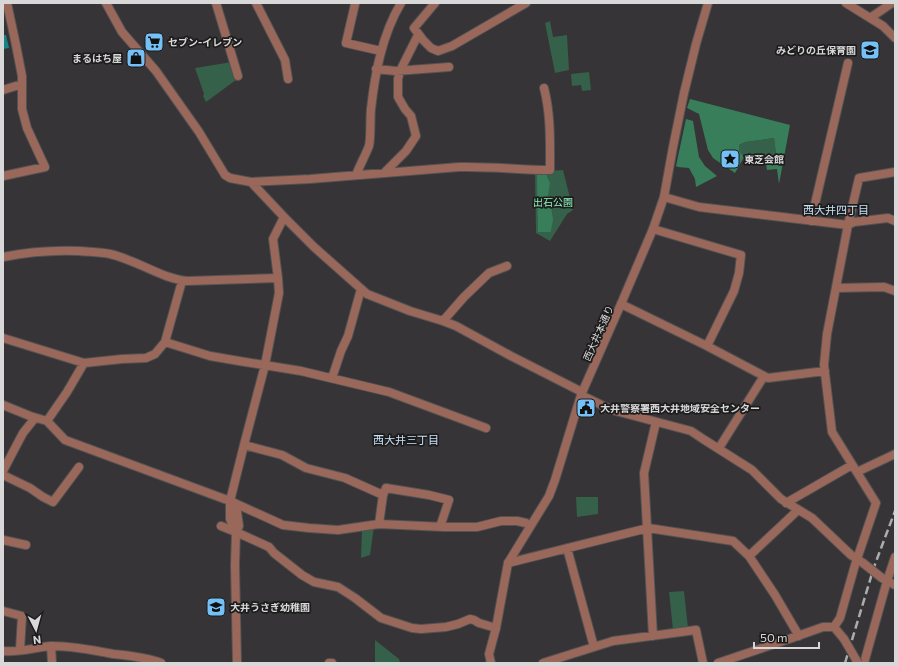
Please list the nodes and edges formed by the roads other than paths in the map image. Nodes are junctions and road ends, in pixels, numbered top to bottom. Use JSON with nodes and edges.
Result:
{"nodes":[{"id":1,"x":7,"y":3,"type":"edge"},
{"id":2,"x":106,"y":3,"type":"edge"},
{"id":3,"x":216,"y":3,"type":"edge"},
{"id":4,"x":250,"y":3,"type":"edge"},
{"id":5,"x":255,"y":3,"type":"edge"},
{"id":6,"x":401,"y":3,"type":"edge"},
{"id":7,"x":435,"y":3,"type":"edge"},
{"id":8,"x":526,"y":3,"type":"edge"},
{"id":9,"x":708,"y":3,"type":"edge"},
{"id":10,"x":846,"y":3,"type":"edge"},
{"id":11,"x":892,"y":3,"type":"edge"},
{"id":12,"x":355,"y":4,"type":"edge"},
{"id":13,"x":870,"y":18,"type":"junction"},
{"id":14,"x":418,"y":35,"type":"junction"},
{"id":15,"x":895,"y":38,"type":"edge"},
{"id":16,"x":381,"y":51,"type":"junction"},
{"id":17,"x":848,"y":62,"type":"dead end"},
{"id":18,"x":449,"y":67,"type":"dead end"},
{"id":19,"x":376,"y":69,"type":"junction"},
{"id":20,"x":400,"y":71,"type":"junction"},
{"id":21,"x":238,"y":76,"type":"dead end"},
{"id":22,"x":288,"y":79,"type":"dead end"},
{"id":23,"x":22,"y":84,"type":"junction"},
{"id":24,"x":544,"y":88,"type":"dead end"},
{"id":25,"x":3,"y":90,"type":"edge"},
{"id":26,"x":895,"y":172,"type":"edge"},
{"id":27,"x":384,"y":173,"type":"junction"},
{"id":28,"x":356,"y":175,"type":"junction"},
{"id":29,"x":3,"y":176,"type":"edge"},
{"id":30,"x":251,"y":182,"type":"junction"},
{"id":31,"x":664,"y":197,"type":"junction"},
{"id":32,"x":284,"y":217,"type":"junction"},
{"id":33,"x":812,"y":221,"type":"junction"},
{"id":34,"x":895,"y":221,"type":"edge"},
{"id":35,"x":848,"y":225,"type":"junction"},
{"id":36,"x":653,"y":229,"type":"junction"},
{"id":37,"x":3,"y":256,"type":"edge"},
{"id":38,"x":507,"y":266,"type":"dead end"},
{"id":39,"x":278,"y":278,"type":"junction"},
{"id":40,"x":182,"y":281,"type":"junction"},
{"id":41,"x":836,"y":288,"type":"junction"},
{"id":42,"x":361,"y":289,"type":"junction"},
{"id":43,"x":895,"y":291,"type":"edge"},
{"id":44,"x":621,"y":304,"type":"junction"},
{"id":45,"x":443,"y":321,"type":"junction"},
{"id":46,"x":3,"y":338,"type":"edge"},
{"id":47,"x":165,"y":342,"type":"junction"},
{"id":48,"x":707,"y":346,"type":"junction"},
{"id":49,"x":84,"y":362,"type":"junction"},
{"id":50,"x":265,"y":365,"type":"junction"},
{"id":51,"x":825,"y":371,"type":"junction"},
{"id":52,"x":764,"y":376,"type":"junction"},
{"id":53,"x":332,"y":378,"type":"junction"},
{"id":54,"x":581,"y":394,"type":"junction"},
{"id":55,"x":3,"y":404,"type":"edge"},
{"id":56,"x":36,"y":418,"type":"junction"},
{"id":57,"x":47,"y":421,"type":"junction"},
{"id":58,"x":656,"y":422,"type":"junction"},
{"id":59,"x":486,"y":428,"type":"dead end"},
{"id":60,"x":244,"y":445,"type":"junction"},
{"id":61,"x":719,"y":448,"type":"junction"},
{"id":62,"x":895,"y":454,"type":"edge"},
{"id":63,"x":852,"y":465,"type":"junction"},
{"id":64,"x":79,"y":467,"type":"dead end"},
{"id":65,"x":3,"y":471,"type":"edge"},
{"id":66,"x":857,"y":472,"type":"junction"},
{"id":67,"x":3,"y":475,"type":"edge"},
{"id":68,"x":383,"y":495,"type":"junction"},
{"id":69,"x":230,"y":501,"type":"junction"},
{"id":70,"x":786,"y":503,"type":"junction"},
{"id":71,"x":798,"y":510,"type":"junction"},
{"id":72,"x":379,"y":524,"type":"junction"},
{"id":73,"x":221,"y":526,"type":"dead end"},
{"id":74,"x":530,"y":526,"type":"junction"},
{"id":75,"x":440,"y":527,"type":"junction"},
{"id":76,"x":648,"y":528,"type":"junction"},
{"id":77,"x":236,"y":532,"type":"junction"},
{"id":78,"x":3,"y":540,"type":"edge"},
{"id":79,"x":26,"y":545,"type":"dead end"},
{"id":80,"x":567,"y":548,"type":"junction"},
{"id":81,"x":749,"y":556,"type":"junction"},
{"id":82,"x":895,"y":557,"type":"edge"},
{"id":83,"x":860,"y":561,"type":"junction"},
{"id":84,"x":508,"y":563,"type":"junction"},
{"id":85,"x":885,"y":579,"type":"junction"},
{"id":86,"x":895,"y":585,"type":"edge"},
{"id":87,"x":3,"y":611,"type":"edge"},
{"id":88,"x":834,"y":626,"type":"junction"},
{"id":89,"x":496,"y":628,"type":"junction"},
{"id":90,"x":653,"y":636,"type":"junction"},
{"id":91,"x":799,"y":636,"type":"junction"},
{"id":92,"x":51,"y":646,"type":"junction"},
{"id":93,"x":594,"y":647,"type":"junction"},
{"id":94,"x":20,"y":650,"type":"junction"},
{"id":95,"x":3,"y":651,"type":"edge"},
{"id":96,"x":547,"y":662,"type":"edge"},
{"id":97,"x":722,"y":662,"type":"edge"},
{"id":98,"x":52,"y":663,"type":"edge"},
{"id":99,"x":161,"y":663,"type":"edge"},
{"id":100,"x":237,"y":663,"type":"edge"},
{"id":101,"x":491,"y":663,"type":"edge"},
{"id":102,"x":703,"y":663,"type":"edge"},
{"id":103,"x":858,"y":663,"type":"edge"},
{"id":104,"x":864,"y":663,"type":"edge"}],
"edges":[{"from":1,"to":23,"type":"street"},
{"from":2,"to":30,"type":"street"},
{"from":3,"to":21,"type":"street"},
{"from":4,"to":5,"type":"street"},
{"from":5,"to":22,"type":"street"},
{"from":6,"to":16,"type":"street"},
{"from":7,"to":14,"type":"street"},
{"from":8,"to":14,"type":"street"},
{"from":9,"to":31,"type":"street","name":"西大井本通り"},
{"from":10,"to":13,"type":"street"},
{"from":11,"to":13,"type":"street"},
{"from":12,"to":16,"type":"street"},
{"from":13,"to":15,"type":"street"},
{"from":14,"to":20,"type":"street"},
{"from":16,"to":19,"type":"street"},
{"from":17,"to":33,"type":"street"},
{"from":18,"to":20,"type":"street"},
{"from":19,"to":20,"type":"street"},
{"from":19,"to":28,"type":"street"},
{"from":20,"to":27,"type":"street"},
{"from":23,"to":25,"type":"street"},
{"from":23,"to":29,"type":"street"},
{"from":24,"to":27,"type":"street"},
{"from":26,"to":35,"type":"street"},
{"from":27,"to":28,"type":"street"},
{"from":28,"to":30,"type":"street"},
{"from":30,"to":32,"type":"street"},
{"from":31,"to":33,"type":"street"},
{"from":31,"to":36,"type":"street","name":"西大井本通り"},
{"from":32,"to":39,"type":"street"},
{"from":32,"to":42,"type":"street"},
{"from":33,"to":35,"type":"street"},
{"from":34,"to":35,"type":"street"},
{"from":35,"to":41,"type":"street"},
{"from":36,"to":44,"type":"street","name":"西大井本通り"},
{"from":36,"to":48,"type":"street"},
{"from":37,"to":40,"type":"street"},
{"from":38,"to":45,"type":"street"},
{"from":39,"to":40,"type":"street"},
{"from":39,"to":50,"type":"street"},
{"from":40,"to":47,"type":"street"},
{"from":41,"to":43,"type":"street"},
{"from":41,"to":51,"type":"street"},
{"from":42,"to":45,"type":"street"},
{"from":42,"to":53,"type":"street"},
{"from":44,"to":48,"type":"street"},
{"from":44,"to":54,"type":"street","name":"西大井本通り"},
{"from":45,"to":54,"type":"street"},
{"from":46,"to":49,"type":"street"},
{"from":47,"to":49,"type":"street"},
{"from":47,"to":50,"type":"street"},
{"from":48,"to":52,"type":"street"},
{"from":49,"to":57,"type":"street"},
{"from":50,"to":53,"type":"street"},
{"from":50,"to":60,"type":"street"},
{"from":51,"to":52,"type":"street"},
{"from":51,"to":63,"type":"street"},
{"from":52,"to":61,"type":"street"},
{"from":53,"to":59,"type":"street"},
{"from":54,"to":58,"type":"street"},
{"from":54,"to":74,"type":"street","name":"西大井本通り"},
{"from":55,"to":56,"type":"street"},
{"from":56,"to":57,"type":"street"},
{"from":56,"to":65,"type":"street"},
{"from":57,"to":69,"type":"street"},
{"from":58,"to":61,"type":"street"},
{"from":58,"to":76,"type":"street"},
{"from":60,"to":68,"type":"street"},
{"from":60,"to":69,"type":"street"},
{"from":61,"to":70,"type":"street"},
{"from":62,"to":66,"type":"street"},
{"from":63,"to":66,"type":"street"},
{"from":63,"to":70,"type":"street"},
{"from":64,"to":67,"type":"street"},
{"from":66,"to":83,"type":"street"},
{"from":68,"to":72,"type":"street"},
{"from":68,"to":75,"type":"street"},
{"from":69,"to":72,"type":"street"},
{"from":69,"to":77,"type":"street"},
{"from":70,"to":71,"type":"street"},
{"from":71,"to":81,"type":"street"},
{"from":71,"to":83,"type":"street"},
{"from":72,"to":75,"type":"street"},
{"from":73,"to":77,"type":"street"},
{"from":74,"to":75,"type":"street"},
{"from":74,"to":84,"type":"street","name":"西大井本通り"},
{"from":76,"to":80,"type":"street"},
{"from":76,"to":81,"type":"street"},
{"from":76,"to":90,"type":"street"},
{"from":77,"to":89,"type":"street"},
{"from":77,"to":100,"type":"street"},
{"from":78,"to":79,"type":"street"},
{"from":80,"to":84,"type":"street"},
{"from":80,"to":93,"type":"street"},
{"from":81,"to":91,"type":"street"},
{"from":82,"to":85,"type":"street"},
{"from":83,"to":85,"type":"street","bridge":true},
{"from":83,"to":88,"type":"street"},
{"from":84,"to":89,"type":"street","name":"西大井本通り"},
{"from":85,"to":86,"type":"street"},
{"from":85,"to":104,"type":"street"},
{"from":87,"to":94,"type":"street"},
{"from":88,"to":91,"type":"street"},
{"from":88,"to":103,"type":"street","bridge":true},
{"from":89,"to":101,"type":"street","name":"西大井本通り"},
{"from":90,"to":93,"type":"street"},
{"from":90,"to":102,"type":"street"},
{"from":91,"to":97,"type":"street"},
{"from":92,"to":94,"type":"street"},
{"from":92,"to":98,"type":"street"},
{"from":92,"to":99,"type":"street"},
{"from":93,"to":96,"type":"street"},
{"from":94,"to":95,"type":"street"}]}
